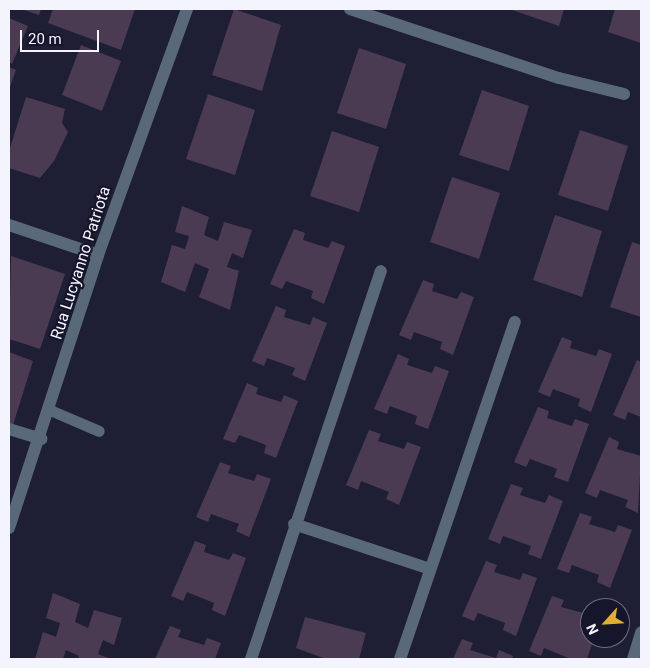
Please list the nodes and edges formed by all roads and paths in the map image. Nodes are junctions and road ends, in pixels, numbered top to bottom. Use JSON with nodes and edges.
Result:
{"nodes":[{"id":1,"x":187,"y":9,"type":"edge"},
{"id":2,"x":350,"y":9,"type":"edge"},
{"id":3,"x":624,"y":94,"type":"dead end"},
{"id":4,"x":9,"y":226,"type":"edge"},
{"id":5,"x":98,"y":255,"type":"junction"},
{"id":6,"x":380,"y":271,"type":"dead end"},
{"id":7,"x":515,"y":322,"type":"dead end"},
{"id":8,"x":50,"y":410,"type":"junction"},
{"id":9,"x":9,"y":429,"type":"edge"},
{"id":10,"x":99,"y":431,"type":"dead end"},
{"id":11,"x":41,"y":439,"type":"junction"},
{"id":12,"x":294,"y":524,"type":"junction"},
{"id":13,"x":9,"y":528,"type":"edge"},
{"id":14,"x":430,"y":569,"type":"junction"},
{"id":15,"x":641,"y":632,"type":"edge"},
{"id":16,"x":251,"y":659,"type":"edge"},
{"id":17,"x":400,"y":659,"type":"edge"},
{"id":18,"x":633,"y":659,"type":"edge"}],
"edges":[{"from":1,"to":5,"type":"street","name":"Rua Lucyanno Patriota"},
{"from":2,"to":3,"type":"street"},
{"from":4,"to":5,"type":"street"},
{"from":5,"to":8,"type":"street","name":"Rua Lucyanno Patriota"},
{"from":6,"to":12,"type":"street"},
{"from":7,"to":14,"type":"street"},
{"from":8,"to":10,"type":"lane"},
{"from":8,"to":11,"type":"street","name":"Rua Lucyanno Patriota"},
{"from":9,"to":11,"type":"street"},
{"from":11,"to":13,"type":"street","name":"Rua Lucyanno Patriota"},
{"from":12,"to":14,"type":"street"},
{"from":12,"to":16,"type":"street"},
{"from":14,"to":17,"type":"street"},
{"from":15,"to":18,"type":"street"}]}
